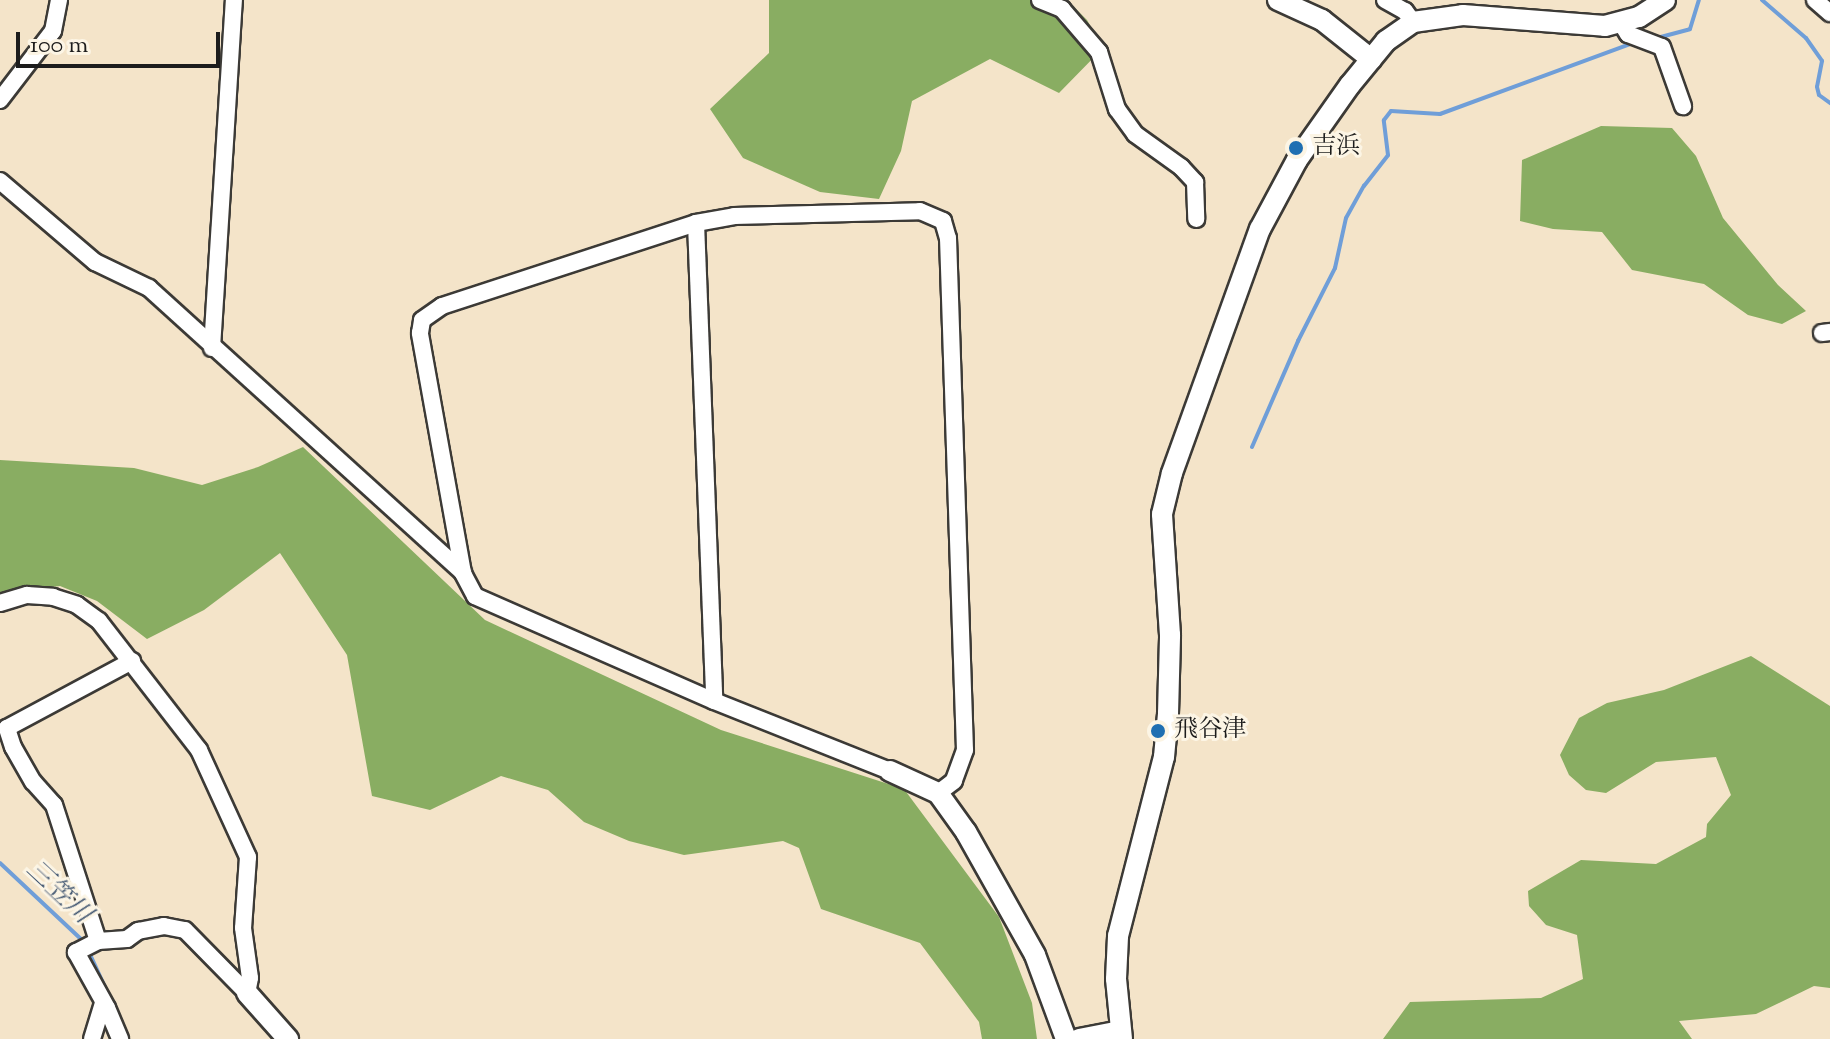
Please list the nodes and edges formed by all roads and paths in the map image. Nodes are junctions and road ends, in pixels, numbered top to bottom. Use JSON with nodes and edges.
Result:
{"nodes":[{"id":1,"x":59,"y":0,"type":"edge"},
{"id":2,"x":234,"y":0,"type":"edge"},
{"id":3,"x":1040,"y":0,"type":"edge"},
{"id":4,"x":1278,"y":0,"type":"edge"},
{"id":5,"x":1385,"y":0,"type":"edge"},
{"id":6,"x":1665,"y":0,"type":"edge"},
{"id":7,"x":1815,"y":0,"type":"edge"},
{"id":8,"x":1830,"y":13,"type":"edge"},
{"id":9,"x":1413,"y":22,"type":"junction"},
{"id":10,"x":1621,"y":23,"type":"junction"},
{"id":11,"x":1371,"y":59,"type":"junction"},
{"id":12,"x":0,"y":100,"type":"edge"},
{"id":13,"x":1683,"y":106,"type":"dead end"},
{"id":14,"x":0,"y":181,"type":"edge"},
{"id":15,"x":1196,"y":219,"type":"dead end"},
{"id":16,"x":696,"y":223,"type":"junction"},
{"id":17,"x":212,"y":348,"type":"junction"},
{"id":18,"x":463,"y":573,"type":"junction"},
{"id":19,"x":0,"y":603,"type":"edge"},
{"id":20,"x":132,"y":661,"type":"junction"},
{"id":21,"x":714,"y":701,"type":"junction"},
{"id":22,"x":890,"y":771,"type":"joint"},
{"id":23,"x":938,"y":793,"type":"junction"},
{"id":24,"x":98,"y":941,"type":"junction"},
{"id":25,"x":247,"y":993,"type":"junction"},
{"id":26,"x":103,"y":1004,"type":"junction"},
{"id":27,"x":1121,"y":1035,"type":"edge"},
{"id":28,"x":92,"y":1039,"type":"edge"},
{"id":29,"x":120,"y":1039,"type":"edge"},
{"id":30,"x":288,"y":1039,"type":"edge"},
{"id":31,"x":1066,"y":1039,"type":"edge"},
{"id":32,"x":1079,"y":1039,"type":"edge"}],
"edges":[{"from":1,"to":12,"type":"street"},
{"from":2,"to":17,"type":"street"},
{"from":3,"to":15,"type":"street"},
{"from":4,"to":11,"type":"street"},
{"from":5,"to":9,"type":"street"},
{"from":6,"to":10,"type":"street"},
{"from":7,"to":8,"type":"street"},
{"from":9,"to":10,"type":"street"},
{"from":9,"to":11,"type":"street"},
{"from":10,"to":13,"type":"street"},
{"from":11,"to":27,"type":"street"},
{"from":14,"to":17,"type":"street"},
{"from":16,"to":18,"type":"street"},
{"from":16,"to":21,"type":"street"},
{"from":16,"to":23,"type":"street"},
{"from":17,"to":18,"type":"street"},
{"from":18,"to":21,"type":"street"},
{"from":19,"to":20,"type":"street"},
{"from":20,"to":24,"type":"street"},
{"from":20,"to":25,"type":"street"},
{"from":21,"to":22,"type":"street"},
{"from":22,"to":23,"type":"street"},
{"from":23,"to":31,"type":"street"},
{"from":24,"to":25,"type":"street"},
{"from":24,"to":26,"type":"street"},
{"from":25,"to":30,"type":"street"},
{"from":26,"to":28,"type":"street"},
{"from":26,"to":29,"type":"street"},
{"from":27,"to":32,"type":"street"}]}
